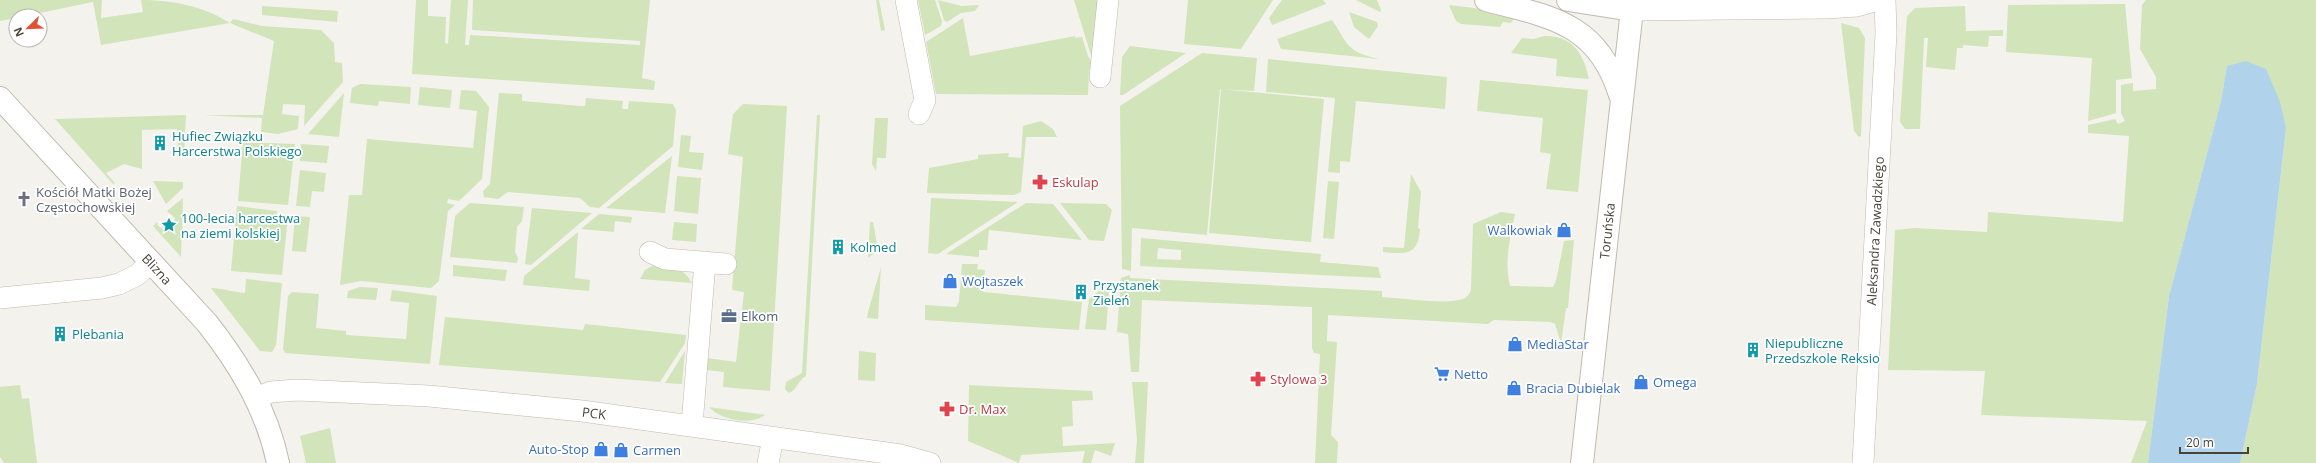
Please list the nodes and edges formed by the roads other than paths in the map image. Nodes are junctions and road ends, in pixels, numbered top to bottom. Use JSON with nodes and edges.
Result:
{"nodes":[{"id":1,"x":906,"y":0,"type":"edge"},
{"id":2,"x":1108,"y":0,"type":"edge"},
{"id":3,"x":1486,"y":0,"type":"edge"},
{"id":4,"x":1568,"y":0,"type":"edge"},
{"id":5,"x":1878,"y":0,"type":"edge"},
{"id":6,"x":1885,"y":0,"type":"edge"},
{"id":7,"x":1633,"y":5,"type":"edge"},
{"id":8,"x":1100,"y":77,"type":"dead end"},
{"id":9,"x":0,"y":98,"type":"edge"},
{"id":10,"x":1621,"y":100,"type":"junction"},
{"id":11,"x":919,"y":114,"type":"dead end"},
{"id":12,"x":650,"y":252,"type":"dead end"},
{"id":13,"x":705,"y":262,"type":"junction"},
{"id":14,"x":151,"y":263,"type":"junction"},
{"id":15,"x":726,"y":264,"type":"dead end"},
{"id":16,"x":0,"y":298,"type":"edge"},
{"id":17,"x":256,"y":398,"type":"junction"},
{"id":18,"x":692,"y":425,"type":"junction"},
{"id":19,"x":773,"y":438,"type":"junction"},
{"id":20,"x":278,"y":463,"type":"edge"},
{"id":21,"x":768,"y":463,"type":"edge"},
{"id":22,"x":930,"y":463,"type":"edge"},
{"id":23,"x":1582,"y":463,"type":"edge"},
{"id":24,"x":1862,"y":463,"type":"edge"}],
"edges":[{"from":1,"to":11,"type":"street"},
{"from":2,"to":8,"type":"street"},
{"from":3,"to":10,"type":"street"},
{"from":4,"to":7,"type":"street"},
{"from":5,"to":7,"type":"street"},
{"from":6,"to":24,"type":"street","name":"Aleksandra Zawadzkiego"},
{"from":7,"to":10,"type":"street","name":"Toruńska"},
{"from":9,"to":14,"type":"street","name":"Blizna"},
{"from":10,"to":23,"type":"street","name":"Toruńska"},
{"from":12,"to":13,"type":"street"},
{"from":13,"to":15,"type":"street"},
{"from":13,"to":18,"type":"street"},
{"from":14,"to":16,"type":"street"},
{"from":14,"to":17,"type":"street","name":"Blizna"},
{"from":17,"to":18,"type":"street","name":"PCK"},
{"from":17,"to":20,"type":"street","name":"Blizna"},
{"from":18,"to":19,"type":"street","name":"PCK"},
{"from":19,"to":21,"type":"street"},
{"from":19,"to":22,"type":"street","name":"PCK"}]}
